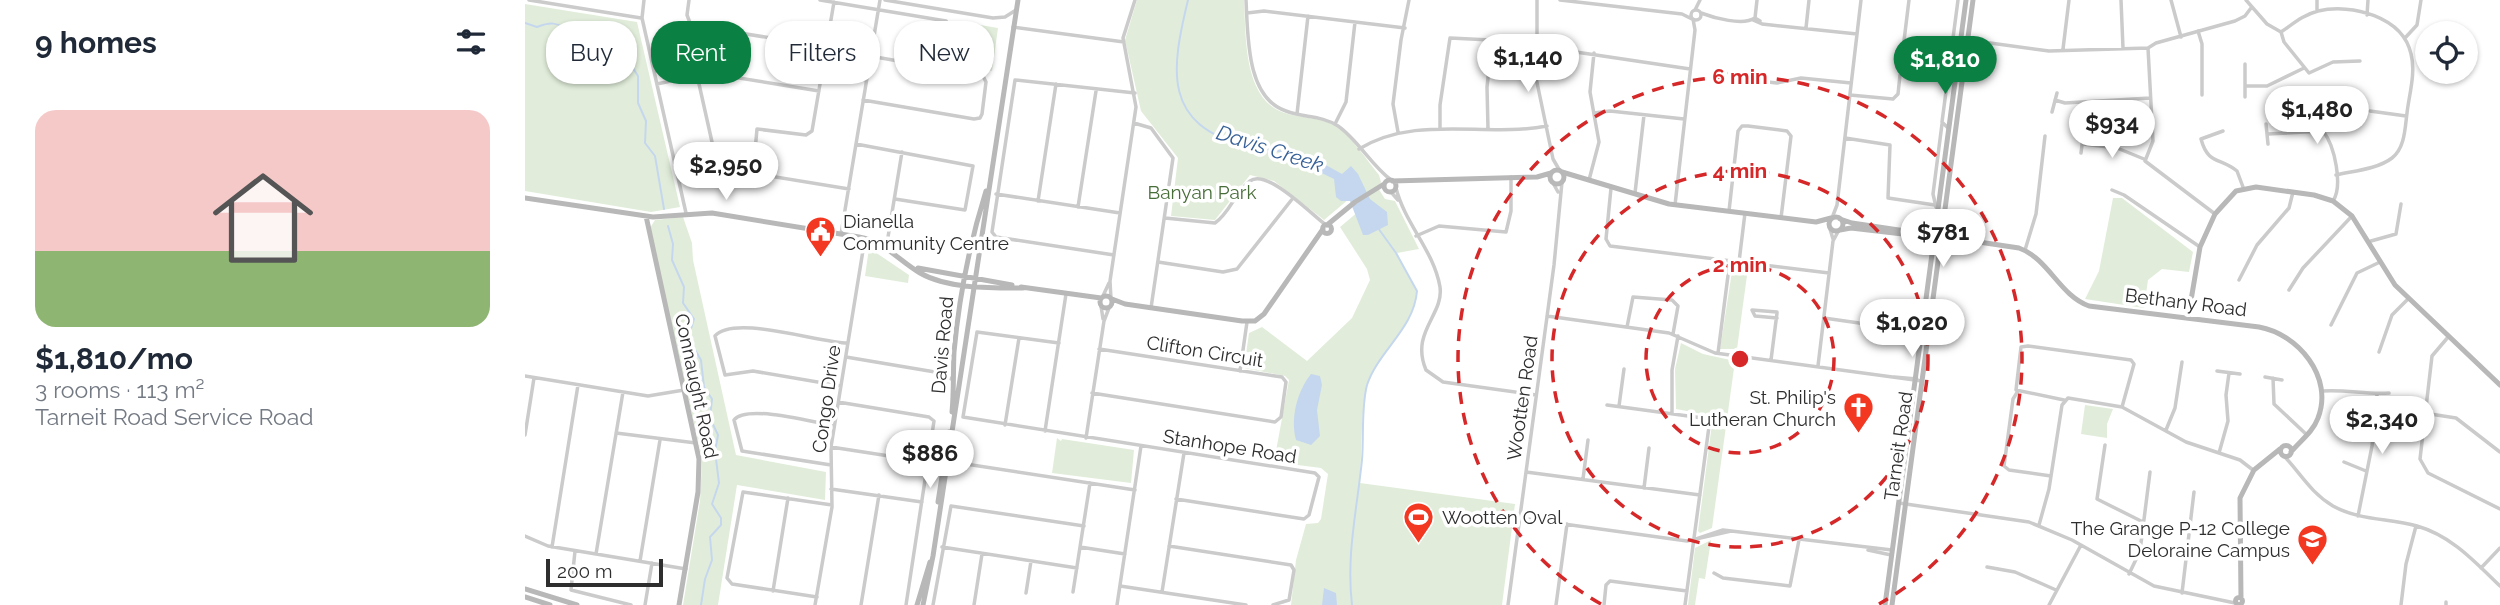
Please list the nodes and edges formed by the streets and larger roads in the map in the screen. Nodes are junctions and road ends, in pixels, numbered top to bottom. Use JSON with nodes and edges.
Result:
{"nodes":[{"id":1,"x":529,"y":0,"type":"edge"},
{"id":2,"x":644,"y":0,"type":"edge"},
{"id":3,"x":689,"y":0,"type":"edge"},
{"id":4,"x":820,"y":0,"type":"edge"},
{"id":5,"x":880,"y":0,"type":"edge"},
{"id":6,"x":885,"y":0,"type":"edge"},
{"id":7,"x":1018,"y":0,"type":"edge"},
{"id":8,"x":1135,"y":0,"type":"edge"},
{"id":9,"x":1246,"y":0,"type":"edge"},
{"id":10,"x":1409,"y":0,"type":"edge"},
{"id":11,"x":1537,"y":0,"type":"edge"},
{"id":12,"x":1560,"y":0,"type":"edge"},
{"id":13,"x":1757,"y":0,"type":"edge"},
{"id":14,"x":1809,"y":0,"type":"edge"},
{"id":15,"x":1861,"y":0,"type":"edge"},
{"id":16,"x":1909,"y":0,"type":"edge"},
{"id":17,"x":1958,"y":0,"type":"edge"},
{"id":18,"x":1966,"y":0,"type":"edge"},
{"id":19,"x":1973,"y":0,"type":"edge"},
{"id":20,"x":2069,"y":0,"type":"edge"},
{"id":21,"x":2121,"y":0,"type":"edge"},
{"id":22,"x":2171,"y":0,"type":"edge"},
{"id":23,"x":2245,"y":0,"type":"edge"},
{"id":24,"x":2317,"y":0,"type":"edge"},
{"id":25,"x":2368,"y":0,"type":"edge"},
{"id":26,"x":2421,"y":0,"type":"edge"},
{"id":27,"x":1700,"y":1,"type":"edge"},
{"id":28,"x":834,"y":2,"type":"junction"},
{"id":29,"x":2250,"y":9,"type":"junction"},
{"id":30,"x":878,"y":10,"type":"junction"},
{"id":31,"x":1016,"y":10,"type":"junction"},
{"id":32,"x":2318,"y":11,"type":"junction"},
{"id":33,"x":1693,"y":12,"type":"junction"},
{"id":34,"x":1247,"y":13,"type":"junction"},
{"id":35,"x":1700,"y":13,"type":"junction"},
{"id":36,"x":1682,"y":14,"type":"junction"},
{"id":37,"x":2367,"y":15,"type":"junction"},
{"id":38,"x":1308,"y":16,"type":"junction"},
{"id":39,"x":1711,"y":17,"type":"junction"},
{"id":40,"x":642,"y":19,"type":"junction"},
{"id":41,"x":1693,"y":19,"type":"junction"},
{"id":42,"x":1700,"y":19,"type":"junction"},
{"id":43,"x":1754,"y":19,"type":"junction"},
{"id":44,"x":831,"y":21,"type":"edge"},
{"id":45,"x":876,"y":21,"type":"edge"},
{"id":46,"x":946,"y":21,"type":"edge"},
{"id":47,"x":1355,"y":22,"type":"junction"},
{"id":48,"x":1013,"y":27,"type":"junction"},
{"id":49,"x":1806,"y":28,"type":"junction"},
{"id":50,"x":1404,"y":30,"type":"junction"},
{"id":51,"x":1535,"y":30,"type":"junction"},
{"id":52,"x":1695,"y":30,"type":"junction"},
{"id":53,"x":2199,"y":32,"type":"junction"},
{"id":54,"x":2282,"y":33,"type":"junction"},
{"id":55,"x":1857,"y":34,"type":"junction"},
{"id":56,"x":765,"y":37,"type":"edge"},
{"id":57,"x":2181,"y":37,"type":"junction"},
{"id":58,"x":2405,"y":38,"type":"junction"},
{"id":59,"x":1964,"y":39,"type":"junction"},
{"id":60,"x":1492,"y":41,"type":"junction"},
{"id":61,"x":1124,"y":42,"type":"junction"},
{"id":62,"x":1530,"y":42,"type":"junction"},
{"id":63,"x":1538,"y":43,"type":"junction"},
{"id":64,"x":1516,"y":44,"type":"junction"},
{"id":65,"x":1549,"y":48,"type":"junction"},
{"id":66,"x":2123,"y":48,"type":"junction"},
{"id":67,"x":2148,"y":48,"type":"junction"},
{"id":68,"x":1530,"y":49,"type":"junction"},
{"id":69,"x":2063,"y":49,"type":"junction"},
{"id":70,"x":1537,"y":50,"type":"junction"},
{"id":71,"x":1594,"y":53,"type":"junction"},
{"id":72,"x":1902,"y":57,"type":"dead end"},
{"id":73,"x":651,"y":58,"type":"edge"},
{"id":74,"x":2360,"y":61,"type":"dead end"},
{"id":75,"x":1535,"y":62,"type":"junction"},
{"id":76,"x":2245,"y":64,"type":"dead end"},
{"id":77,"x":2304,"y":68,"type":"junction"},
{"id":78,"x":1690,"y":69,"type":"junction"},
{"id":79,"x":1729,"y":73,"type":"dead end"},
{"id":80,"x":1900,"y":75,"type":"dead end"},
{"id":81,"x":751,"y":79,"type":"edge"},
{"id":82,"x":1963,"y":79,"type":"junction"},
{"id":83,"x":1851,"y":83,"type":"junction"},
{"id":84,"x":657,"y":84,"type":"edge"},
{"id":85,"x":699,"y":84,"type":"edge"},
{"id":86,"x":820,"y":84,"type":"edge"},
{"id":87,"x":865,"y":84,"type":"edge"},
{"id":88,"x":984,"y":84,"type":"edge"},
{"id":89,"x":1056,"y":84,"type":"junction"},
{"id":90,"x":2245,"y":86,"type":"junction"},
{"id":91,"x":1096,"y":90,"type":"junction"},
{"id":92,"x":819,"y":91,"type":"junction"},
{"id":93,"x":1135,"y":93,"type":"junction"},
{"id":94,"x":2057,"y":93,"type":"dead end"},
{"id":95,"x":1850,"y":95,"type":"junction"},
{"id":96,"x":2202,"y":96,"type":"dead end"},
{"id":97,"x":2245,"y":97,"type":"dead end"},
{"id":98,"x":2150,"y":98,"type":"junction"},
{"id":99,"x":863,"y":100,"type":"junction"},
{"id":100,"x":2055,"y":100,"type":"junction"},
{"id":101,"x":2370,"y":111,"type":"dead end"},
{"id":102,"x":2052,"y":112,"type":"dead end"},
{"id":103,"x":1594,"y":113,"type":"junction"},
{"id":104,"x":1297,"y":114,"type":"junction"},
{"id":105,"x":1644,"y":115,"type":"junction"},
{"id":106,"x":2407,"y":116,"type":"junction"},
{"id":107,"x":1684,"y":119,"type":"junction"},
{"id":108,"x":1942,"y":122,"type":"junction"},
{"id":109,"x":1134,"y":123,"type":"junction"},
{"id":110,"x":2266,"y":124,"type":"dead end"},
{"id":111,"x":1335,"y":125,"type":"junction"},
{"id":112,"x":1547,"y":125,"type":"junction"},
{"id":113,"x":1440,"y":129,"type":"junction"},
{"id":114,"x":1487,"y":129,"type":"junction"},
{"id":115,"x":1949,"y":129,"type":"junction"},
{"id":116,"x":2223,"y":131,"type":"dead end"},
{"id":117,"x":1398,"y":132,"type":"junction"},
{"id":118,"x":2267,"y":134,"type":"junction"},
{"id":119,"x":2045,"y":136,"type":"dead end"},
{"id":120,"x":2083,"y":137,"type":"dead end"},
{"id":121,"x":1845,"y":138,"type":"junction"},
{"id":122,"x":2083,"y":144,"type":"junction"},
{"id":123,"x":2268,"y":144,"type":"dead end"},
{"id":124,"x":856,"y":145,"type":"junction"},
{"id":125,"x":1359,"y":149,"type":"junction"},
{"id":126,"x":902,"y":152,"type":"junction"},
{"id":127,"x":2081,"y":153,"type":"dead end"},
{"id":128,"x":1553,"y":159,"type":"junction"},
{"id":129,"x":2144,"y":159,"type":"junction"},
{"id":130,"x":709,"y":166,"type":"junction"},
{"id":131,"x":676,"y":167,"type":"junction"},
{"id":132,"x":1561,"y":172,"type":"junction"},
{"id":133,"x":753,"y":173,"type":"junction"},
{"id":134,"x":1551,"y":173,"type":"junction"},
{"id":135,"x":991,"y":174,"type":"junction"},
{"id":136,"x":2336,"y":175,"type":"junction"},
{"id":137,"x":1511,"y":177,"type":"junction"},
{"id":138,"x":1537,"y":177,"type":"junction"},
{"id":139,"x":1576,"y":178,"type":"junction"},
{"id":140,"x":1562,"y":181,"type":"junction"},
{"id":141,"x":1553,"y":182,"type":"junction"},
{"id":142,"x":1588,"y":182,"type":"junction"},
{"id":143,"x":1390,"y":186,"type":"junction"},
{"id":144,"x":2243,"y":187,"type":"junction"},
{"id":145,"x":1611,"y":188,"type":"junction"},
{"id":146,"x":849,"y":189,"type":"junction"},
{"id":147,"x":2112,"y":190,"type":"dead end"},
{"id":148,"x":2293,"y":192,"type":"junction"},
{"id":149,"x":996,"y":194,"type":"junction"},
{"id":150,"x":1559,"y":194,"type":"junction"},
{"id":151,"x":1635,"y":195,"type":"junction"},
{"id":152,"x":525,"y":198,"type":"edge"},
{"id":153,"x":1293,"y":198,"type":"junction"},
{"id":154,"x":895,"y":199,"type":"junction"},
{"id":155,"x":1038,"y":201,"type":"junction"},
{"id":156,"x":2333,"y":201,"type":"junction"},
{"id":157,"x":2401,"y":204,"type":"dead end"},
{"id":158,"x":1675,"y":205,"type":"junction"},
{"id":159,"x":1837,"y":205,"type":"junction"},
{"id":160,"x":1078,"y":206,"type":"junction"},
{"id":161,"x":1936,"y":206,"type":"junction"},
{"id":162,"x":1729,"y":211,"type":"junction"},
{"id":163,"x":686,"y":213,"type":"junction"},
{"id":164,"x":1120,"y":213,"type":"junction"},
{"id":165,"x":1745,"y":213,"type":"junction"},
{"id":166,"x":2215,"y":214,"type":"junction"},
{"id":167,"x":646,"y":216,"type":"junction"},
{"id":168,"x":2352,"y":216,"type":"junction"},
{"id":169,"x":1165,"y":218,"type":"junction"},
{"id":170,"x":1781,"y":218,"type":"junction"},
{"id":171,"x":1831,"y":218,"type":"junction"},
{"id":172,"x":1840,"y":218,"type":"junction"},
{"id":173,"x":1816,"y":222,"type":"junction"},
{"id":174,"x":1327,"y":228,"type":"junction"},
{"id":175,"x":1830,"y":228,"type":"junction"},
{"id":176,"x":1839,"y":230,"type":"junction"},
{"id":177,"x":841,"y":234,"type":"junction"},
{"id":178,"x":1416,"y":236,"type":"junction"},
{"id":179,"x":1934,"y":236,"type":"junction"},
{"id":180,"x":1942,"y":237,"type":"junction"},
{"id":181,"x":865,"y":238,"type":"junction"},
{"id":182,"x":1833,"y":241,"type":"junction"},
{"id":183,"x":2371,"y":241,"type":"junction"},
{"id":184,"x":884,"y":247,"type":"junction"},
{"id":185,"x":2200,"y":247,"type":"junction"},
{"id":186,"x":2025,"y":250,"type":"junction"},
{"id":187,"x":1114,"y":255,"type":"junction"},
{"id":188,"x":1730,"y":260,"type":"junction"},
{"id":189,"x":1158,"y":262,"type":"junction"},
{"id":190,"x":1739,"y":262,"type":"junction"},
{"id":191,"x":2380,"y":262,"type":"junction"},
{"id":192,"x":1829,"y":273,"type":"junction"},
{"id":193,"x":2239,"y":280,"type":"dead end"},
{"id":194,"x":965,"y":281,"type":"junction"},
{"id":195,"x":1109,"y":281,"type":"junction"},
{"id":196,"x":975,"y":282,"type":"junction"},
{"id":197,"x":2289,"y":290,"type":"dead end"},
{"id":198,"x":1066,"y":295,"type":"junction"},
{"id":199,"x":2409,"y":298,"type":"junction"},
{"id":200,"x":1112,"y":299,"type":"junction"},
{"id":201,"x":1101,"y":302,"type":"junction"},
{"id":202,"x":1125,"y":304,"type":"junction"},
{"id":203,"x":1110,"y":308,"type":"junction"},
{"id":204,"x":1151,"y":308,"type":"junction"},
{"id":205,"x":1547,"y":316,"type":"junction"},
{"id":206,"x":1777,"y":318,"type":"junction"},
{"id":207,"x":1824,"y":318,"type":"junction"},
{"id":208,"x":2188,"y":318,"type":"junction"},
{"id":209,"x":1104,"y":321,"type":"junction"},
{"id":210,"x":1247,"y":322,"type":"junction"},
{"id":211,"x":2331,"y":325,"type":"dead end"},
{"id":212,"x":1627,"y":327,"type":"junction"},
{"id":213,"x":1908,"y":330,"type":"dead end"},
{"id":214,"x":1676,"y":335,"type":"junction"},
{"id":215,"x":2449,"y":336,"type":"junction"},
{"id":216,"x":1019,"y":337,"type":"junction"},
{"id":217,"x":848,"y":343,"type":"junction"},
{"id":218,"x":1059,"y":343,"type":"junction"},
{"id":219,"x":1099,"y":349,"type":"junction"},
{"id":220,"x":2379,"y":352,"type":"dead end"},
{"id":221,"x":1718,"y":353,"type":"junction"},
{"id":222,"x":846,"y":357,"type":"junction"},
{"id":223,"x":1771,"y":361,"type":"junction"},
{"id":224,"x":2182,"y":362,"type":"dead end"},
{"id":225,"x":1818,"y":367,"type":"junction"},
{"id":226,"x":954,"y":369,"type":"junction"},
{"id":227,"x":1624,"y":369,"type":"dead end"},
{"id":228,"x":1240,"y":371,"type":"junction"},
{"id":229,"x":2217,"y":371,"type":"dead end"},
{"id":230,"x":941,"y":373,"type":"junction"},
{"id":231,"x":2229,"y":373,"type":"junction"},
{"id":232,"x":2240,"y":374,"type":"dead end"},
{"id":233,"x":525,"y":376,"type":"edge"},
{"id":234,"x":534,"y":377,"type":"junction"},
{"id":235,"x":2265,"y":377,"type":"dead end"},
{"id":236,"x":2273,"y":378,"type":"junction"},
{"id":237,"x":953,"y":380,"type":"junction"},
{"id":238,"x":1918,"y":380,"type":"junction"},
{"id":239,"x":2282,"y":380,"type":"dead end"},
{"id":240,"x":2500,"y":384,"type":"edge"},
{"id":241,"x":578,"y":385,"type":"junction"},
{"id":242,"x":841,"y":386,"type":"junction"},
{"id":243,"x":684,"y":390,"type":"junction"},
{"id":244,"x":2018,"y":391,"type":"junction"},
{"id":245,"x":2322,"y":391,"type":"junction"},
{"id":246,"x":623,"y":392,"type":"junction"},
{"id":247,"x":1092,"y":393,"type":"junction"},
{"id":248,"x":2389,"y":393,"type":"dead end"},
{"id":249,"x":1537,"y":395,"type":"junction"},
{"id":250,"x":2377,"y":395,"type":"junction"},
{"id":251,"x":2064,"y":400,"type":"junction"},
{"id":252,"x":838,"y":402,"type":"junction"},
{"id":253,"x":1607,"y":405,"type":"dead end"},
{"id":254,"x":1619,"y":406,"type":"junction"},
{"id":255,"x":2122,"y":407,"type":"junction"},
{"id":256,"x":1672,"y":413,"type":"junction"},
{"id":257,"x":2424,"y":413,"type":"junction"},
{"id":258,"x":1005,"y":425,"type":"junction"},
{"id":259,"x":835,"y":426,"type":"junction"},
{"id":260,"x":1045,"y":431,"type":"junction"},
{"id":261,"x":2165,"y":431,"type":"junction"},
{"id":262,"x":2360,"y":431,"type":"dead end"},
{"id":263,"x":616,"y":433,"type":"junction"},
{"id":264,"x":2374,"y":433,"type":"junction"},
{"id":265,"x":525,"y":435,"type":"edge"},
{"id":266,"x":2307,"y":436,"type":"junction"},
{"id":267,"x":1086,"y":438,"type":"junction"},
{"id":268,"x":660,"y":440,"type":"junction"},
{"id":269,"x":1588,"y":440,"type":"dead end"},
{"id":270,"x":696,"y":443,"type":"junction"},
{"id":271,"x":2298,"y":443,"type":"junction"},
{"id":272,"x":2105,"y":445,"type":"dead end"},
{"id":273,"x":1141,"y":446,"type":"junction"},
{"id":274,"x":831,"y":447,"type":"junction"},
{"id":275,"x":1649,"y":448,"type":"dead end"},
{"id":276,"x":2500,"y":452,"type":"edge"},
{"id":277,"x":1184,"y":453,"type":"junction"},
{"id":278,"x":2219,"y":453,"type":"junction"},
{"id":279,"x":2286,"y":453,"type":"junction"},
{"id":280,"x":946,"y":461,"type":"junction"},
{"id":281,"x":2344,"y":461,"type":"dead end"},
{"id":282,"x":928,"y":462,"type":"junction"},
{"id":283,"x":831,"y":466,"type":"junction"},
{"id":284,"x":2254,"y":470,"type":"junction"},
{"id":285,"x":2366,"y":471,"type":"junction"},
{"id":286,"x":1526,"y":472,"type":"junction"},
{"id":287,"x":2150,"y":472,"type":"dead end"},
{"id":288,"x":2051,"y":476,"type":"junction"},
{"id":289,"x":1583,"y":479,"type":"junction"},
{"id":290,"x":1090,"y":483,"type":"junction"},
{"id":291,"x":1644,"y":488,"type":"junction"},
{"id":292,"x":831,"y":489,"type":"junction"},
{"id":293,"x":1135,"y":490,"type":"junction"},
{"id":294,"x":2194,"y":492,"type":"dead end"},
{"id":295,"x":879,"y":495,"type":"junction"},
{"id":296,"x":1700,"y":495,"type":"junction"},
{"id":297,"x":788,"y":498,"type":"junction"},
{"id":298,"x":1177,"y":499,"type":"junction"},
{"id":299,"x":922,"y":502,"type":"junction"},
{"id":300,"x":1899,"y":503,"type":"junction"},
{"id":301,"x":1906,"y":503,"type":"junction"},
{"id":302,"x":832,"y":505,"type":"junction"},
{"id":303,"x":2500,"y":509,"type":"edge"},
{"id":304,"x":2358,"y":516,"type":"junction"},
{"id":305,"x":1520,"y":518,"type":"junction"},
{"id":306,"x":2143,"y":522,"type":"junction"},
{"id":307,"x":1567,"y":524,"type":"junction"},
{"id":308,"x":2039,"y":525,"type":"junction"},
{"id":309,"x":1084,"y":526,"type":"junction"},
{"id":310,"x":2416,"y":526,"type":"junction"},
{"id":311,"x":525,"y":536,"type":"edge"},
{"id":312,"x":1694,"y":540,"type":"junction"},
{"id":313,"x":1799,"y":540,"type":"junction"},
{"id":314,"x":934,"y":545,"type":"junction"},
{"id":315,"x":2081,"y":545,"type":"junction"},
{"id":316,"x":1169,"y":546,"type":"junction"},
{"id":317,"x":552,"y":547,"type":"junction"},
{"id":318,"x":1080,"y":547,"type":"junction"},
{"id":319,"x":942,"y":548,"type":"junction"},
{"id":320,"x":2500,"y":548,"type":"edge"},
{"id":321,"x":575,"y":551,"type":"junction"},
{"id":322,"x":1892,"y":553,"type":"junction"},
{"id":323,"x":596,"y":554,"type":"junction"},
{"id":324,"x":982,"y":554,"type":"junction"},
{"id":325,"x":1125,"y":554,"type":"junction"},
{"id":326,"x":1899,"y":554,"type":"junction"},
{"id":327,"x":640,"y":561,"type":"junction"},
{"id":328,"x":1031,"y":561,"type":"junction"},
{"id":329,"x":652,"y":563,"type":"junction"},
{"id":330,"x":1987,"y":567,"type":"dead end"},
{"id":331,"x":1077,"y":568,"type":"junction"},
{"id":332,"x":2481,"y":568,"type":"junction"},
{"id":333,"x":685,"y":569,"type":"junction"},
{"id":334,"x":1714,"y":573,"type":"dead end"},
{"id":335,"x":2129,"y":574,"type":"junction"},
{"id":336,"x":1120,"y":586,"type":"junction"},
{"id":337,"x":2500,"y":586,"type":"edge"},
{"id":338,"x":525,"y":589,"type":"edge"},
{"id":339,"x":2056,"y":590,"type":"junction"},
{"id":340,"x":773,"y":591,"type":"junction"},
{"id":341,"x":1687,"y":591,"type":"junction"},
{"id":342,"x":1073,"y":592,"type":"dead end"},
{"id":343,"x":1162,"y":592,"type":"junction"},
{"id":344,"x":1025,"y":593,"type":"dead end"},
{"id":345,"x":2182,"y":593,"type":"junction"},
{"id":346,"x":525,"y":597,"type":"edge"},
{"id":347,"x":817,"y":597,"type":"junction"},
{"id":348,"x":2238,"y":602,"type":"edge"},
{"id":349,"x":550,"y":605,"type":"edge"},
{"id":350,"x":577,"y":605,"type":"edge"},
{"id":351,"x":631,"y":605,"type":"edge"},
{"id":352,"x":645,"y":605,"type":"edge"},
{"id":353,"x":679,"y":605,"type":"edge"},
{"id":354,"x":815,"y":605,"type":"edge"},
{"id":355,"x":861,"y":605,"type":"edge"},
{"id":356,"x":906,"y":605,"type":"edge"},
{"id":357,"x":917,"y":605,"type":"edge"},
{"id":358,"x":923,"y":605,"type":"edge"},
{"id":359,"x":933,"y":605,"type":"edge"},
{"id":360,"x":974,"y":605,"type":"edge"},
{"id":361,"x":1117,"y":605,"type":"edge"},
{"id":362,"x":1246,"y":605,"type":"edge"},
{"id":363,"x":1273,"y":605,"type":"edge"},
{"id":364,"x":1508,"y":605,"type":"edge"},
{"id":365,"x":1556,"y":605,"type":"edge"},
{"id":366,"x":1604,"y":605,"type":"edge"},
{"id":367,"x":1685,"y":605,"type":"edge"},
{"id":368,"x":1885,"y":605,"type":"edge"},
{"id":369,"x":1892,"y":605,"type":"edge"},
{"id":370,"x":2049,"y":605,"type":"edge"},
{"id":371,"x":2401,"y":605,"type":"edge"}],
"edges":[{"from":1,"to":40,"type":"street"},
{"from":2,"to":40,"type":"street"},
{"from":3,"to":56,"type":"street"},
{"from":4,"to":28,"type":"street"},
{"from":5,"to":30,"type":"street"},
{"from":6,"to":31,"type":"street"},
{"from":7,"to":31,"type":"street","name":"Davis Road"},
{"from":8,"to":61,"type":"street"},
{"from":9,"to":34,"type":"street"},
{"from":10,"to":50,"type":"street"},
{"from":11,"to":51,"type":"street"},
{"from":12,"to":36,"type":"street"},
{"from":13,"to":43,"type":"street"},
{"from":14,"to":49,"type":"street"},
{"from":15,"to":55,"type":"street"},
{"from":16,"to":72,"type":"street"},
{"from":17,"to":108,"type":"street","name":"Tarneit Road"},
{"from":18,"to":59,"type":"street","name":"Tarneit Road"},
{"from":19,"to":59,"type":"street","name":"Tarneit Road"},
{"from":20,"to":69,"type":"street"},
{"from":21,"to":66,"type":"street"},
{"from":22,"to":57,"type":"street"},
{"from":23,"to":29,"type":"street"},
{"from":24,"to":32,"type":"street"},
{"from":25,"to":37,"type":"street"},
{"from":26,"to":58,"type":"street"},
{"from":27,"to":33,"type":"street"},
{"from":27,"to":35,"type":"street"},
{"from":28,"to":30,"type":"street"},
{"from":28,"to":44,"type":"street"},
{"from":29,"to":53,"type":"street"},
{"from":29,"to":54,"type":"street"},
{"from":30,"to":45,"type":"street"},
{"from":30,"to":46,"type":"street"},
{"from":31,"to":48,"type":"street","name":"Davis Road"},
{"from":32,"to":37,"type":"street"},
{"from":32,"to":54,"type":"street"},
{"from":33,"to":35,"type":"street"},
{"from":33,"to":36,"type":"street"},
{"from":33,"to":41,"type":"street"},
{"from":34,"to":38,"type":"street"},
{"from":34,"to":104,"type":"street"},
{"from":35,"to":39,"type":"street"},
{"from":35,"to":42,"type":"street"},
{"from":36,"to":41,"type":"street"},
{"from":37,"to":58,"type":"street"},
{"from":38,"to":47,"type":"street"},
{"from":38,"to":104,"type":"street"},
{"from":39,"to":42,"type":"street"},
{"from":39,"to":43,"type":"street"},
{"from":40,"to":73,"type":"street"},
{"from":41,"to":42,"type":"street"},
{"from":41,"to":52,"type":"street"},
{"from":42,"to":52,"type":"street"},
{"from":43,"to":49,"type":"street"},
{"from":47,"to":50,"type":"street"},
{"from":47,"to":111,"type":"street"},
{"from":48,"to":61,"type":"street"},
{"from":48,"to":135,"type":"street","name":"Davis Road"},
{"from":49,"to":55,"type":"street"},
{"from":50,"to":117,"type":"street"},
{"from":51,"to":62,"type":"street"},
{"from":51,"to":63,"type":"street"},
{"from":52,"to":78,"type":"street"},
{"from":53,"to":57,"type":"street"},
{"from":53,"to":96,"type":"street"},
{"from":54,"to":77,"type":"street"},
{"from":55,"to":83,"type":"street"},
{"from":57,"to":67,"type":"street"},
{"from":58,"to":106,"type":"street"},
{"from":59,"to":69,"type":"street"},
{"from":59,"to":82,"type":"street","name":"Tarneit Road"},
{"from":59,"to":115,"type":"street","name":"Tarneit Road"},
{"from":60,"to":64,"type":"street"},
{"from":60,"to":113,"type":"street"},
{"from":60,"to":114,"type":"street"},
{"from":61,"to":93,"type":"street"},
{"from":62,"to":63,"type":"street"},
{"from":62,"to":64,"type":"street"},
{"from":62,"to":68,"type":"street"},
{"from":63,"to":65,"type":"street"},
{"from":63,"to":70,"type":"street"},
{"from":64,"to":68,"type":"street"},
{"from":65,"to":70,"type":"street"},
{"from":65,"to":71,"type":"street"},
{"from":66,"to":67,"type":"street"},
{"from":66,"to":69,"type":"street"},
{"from":67,"to":98,"type":"street"},
{"from":68,"to":70,"type":"street"},
{"from":68,"to":75,"type":"street"},
{"from":70,"to":75,"type":"street"},
{"from":71,"to":78,"type":"street"},
{"from":71,"to":103,"type":"street"},
{"from":74,"to":77,"type":"street"},
{"from":75,"to":112,"type":"street"},
{"from":76,"to":90,"type":"street"},
{"from":77,"to":90,"type":"street"},
{"from":78,"to":107,"type":"street"},
{"from":79,"to":83,"type":"street"},
{"from":80,"to":95,"type":"street"},
{"from":81,"to":92,"type":"street"},
{"from":82,"to":115,"type":"street"},
{"from":82,"to":180,"type":"street","name":"Tarneit Road"},
{"from":83,"to":95,"type":"street"},
{"from":84,"to":131,"type":"street"},
{"from":85,"to":130,"type":"street"},
{"from":86,"to":92,"type":"street"},
{"from":87,"to":99,"type":"street"},
{"from":88,"to":99,"type":"street"},
{"from":89,"to":91,"type":"street"},
{"from":89,"to":149,"type":"street"},
{"from":89,"to":155,"type":"street"},
{"from":90,"to":97,"type":"street"},
{"from":91,"to":93,"type":"street"},
{"from":91,"to":160,"type":"street"},
{"from":92,"to":133,"type":"street"},
{"from":93,"to":109,"type":"street"},
{"from":94,"to":100,"type":"street"},
{"from":95,"to":121,"type":"street"},
{"from":98,"to":100,"type":"street"},
{"from":98,"to":129,"type":"street"},
{"from":99,"to":124,"type":"street"},
{"from":100,"to":102,"type":"street"},
{"from":101,"to":106,"type":"street"},
{"from":103,"to":105,"type":"street"},
{"from":103,"to":142,"type":"street"},
{"from":104,"to":111,"type":"street"},
{"from":105,"to":107,"type":"street"},
{"from":105,"to":151,"type":"street"},
{"from":106,"to":136,"type":"street"},
{"from":107,"to":158,"type":"street"},
{"from":108,"to":115,"type":"street"},
{"from":108,"to":161,"type":"street","name":"Tarneit Road"},
{"from":109,"to":164,"type":"street"},
{"from":109,"to":169,"type":"street"},
{"from":110,"to":118,"type":"street"},
{"from":111,"to":125,"type":"street"},
{"from":112,"to":114,"type":"street"},
{"from":112,"to":128,"type":"street"},
{"from":113,"to":114,"type":"street"},
{"from":113,"to":117,"type":"street"},
{"from":115,"to":161,"type":"street","name":"Tarneit Road"},
{"from":116,"to":144,"type":"street"},
{"from":117,"to":125,"type":"street"},
{"from":118,"to":123,"type":"street"},
{"from":118,"to":136,"type":"street"},
{"from":119,"to":186,"type":"street"},
{"from":120,"to":122,"type":"street"},
{"from":121,"to":159,"type":"street"},
{"from":121,"to":161,"type":"street"},
{"from":122,"to":127,"type":"street"},
{"from":122,"to":129,"type":"street"},
{"from":124,"to":126,"type":"street"},
{"from":124,"to":146,"type":"street"},
{"from":125,"to":143,"type":"street"},
{"from":126,"to":154,"type":"street"},
{"from":126,"to":154,"type":"street"},
{"from":128,"to":132,"type":"street"},
{"from":128,"to":134,"type":"street"},
{"from":129,"to":166,"type":"street"},
{"from":130,"to":131,"type":"street"},
{"from":130,"to":133,"type":"street"},
{"from":131,"to":163,"type":"street"},
{"from":132,"to":134,"type":"street"},
{"from":132,"to":139,"type":"street"},
{"from":132,"to":140,"type":"street"},
{"from":133,"to":146,"type":"street"},
{"from":134,"to":138,"type":"street"},
{"from":134,"to":141,"type":"street"},
{"from":135,"to":194,"type":"street","name":"Davis Road"},
{"from":135,"to":196,"type":"street","name":"Davis Road"},
{"from":136,"to":156,"type":"street"},
{"from":137,"to":138,"type":"street"},
{"from":137,"to":143,"type":"street"},
{"from":137,"to":178,"type":"street"},
{"from":138,"to":141,"type":"street"},
{"from":139,"to":140,"type":"street"},
{"from":139,"to":142,"type":"street"},
{"from":140,"to":141,"type":"street"},
{"from":140,"to":150,"type":"street","name":"Wootten Road"},
{"from":141,"to":150,"type":"street"},
{"from":142,"to":145,"type":"street"},
{"from":143,"to":174,"type":"street"},
{"from":143,"to":178,"type":"street"},
{"from":144,"to":148,"type":"street"},
{"from":144,"to":166,"type":"street"},
{"from":145,"to":151,"type":"street"},
{"from":145,"to":188,"type":"street"},
{"from":146,"to":177,"type":"street"},
{"from":147,"to":185,"type":"street"},
{"from":148,"to":156,"type":"street"},
{"from":148,"to":193,"type":"street"},
{"from":149,"to":155,"type":"street"},
{"from":149,"to":187,"type":"street"},
{"from":150,"to":205,"type":"street","name":"Wootten Road"},
{"from":151,"to":158,"type":"street"},
{"from":152,"to":167,"type":"street"},
{"from":153,"to":169,"type":"street"},
{"from":153,"to":174,"type":"street"},
{"from":153,"to":189,"type":"street"},
{"from":154,"to":184,"type":"street"},
{"from":155,"to":160,"type":"street"},
{"from":156,"to":168,"type":"street"},
{"from":157,"to":183,"type":"street"},
{"from":158,"to":162,"type":"street"},
{"from":159,"to":171,"type":"street"},
{"from":159,"to":172,"type":"street"},
{"from":160,"to":164,"type":"street"},
{"from":161,"to":179,"type":"street","name":"Tarneit Road"},
{"from":162,"to":165,"type":"street"},
{"from":162,"to":170,"type":"street"},
{"from":163,"to":167,"type":"street"},
{"from":163,"to":177,"type":"street"},
{"from":164,"to":187,"type":"street"},
{"from":165,"to":170,"type":"street"},
{"from":165,"to":190,"type":"street"},
{"from":166,"to":185,"type":"street"},
{"from":167,"to":243,"type":"street","name":"Connaught Road"},
{"from":168,"to":183,"type":"street"},
{"from":168,"to":197,"type":"street"},
{"from":169,"to":189,"type":"street"},
{"from":170,"to":173,"type":"street"},
{"from":171,"to":172,"type":"street"},
{"from":171,"to":173,"type":"street"},
{"from":171,"to":175,"type":"street"},
{"from":172,"to":176,"type":"street"},
{"from":172,"to":179,"type":"street"},
{"from":173,"to":175,"type":"street"},
{"from":174,"to":210,"type":"street"},
{"from":175,"to":176,"type":"street"},
{"from":175,"to":182,"type":"street"},
{"from":176,"to":179,"type":"street"},
{"from":176,"to":182,"type":"street"},
{"from":177,"to":181,"type":"street"},
{"from":178,"to":249,"type":"street"},
{"from":179,"to":180,"type":"street"},
{"from":179,"to":238,"type":"street","name":"Tarneit Road"},
{"from":180,"to":186,"type":"street"},
{"from":180,"to":238,"type":"street","name":"Tarneit Road"},
{"from":181,"to":184,"type":"street"},
{"from":181,"to":217,"type":"street","name":"Congo Drive"},
{"from":182,"to":192,"type":"street"},
{"from":183,"to":191,"type":"street"},
{"from":184,"to":194,"type":"street"},
{"from":185,"to":208,"type":"street"},
{"from":186,"to":208,"type":"street","name":"Bethany Road"},
{"from":187,"to":195,"type":"street"},
{"from":188,"to":190,"type":"street"},
{"from":188,"to":221,"type":"street"},
{"from":189,"to":204,"type":"street"},
{"from":190,"to":192,"type":"street"},
{"from":191,"to":199,"type":"street"},
{"from":191,"to":211,"type":"street"},
{"from":192,"to":207,"type":"street"},
{"from":194,"to":196,"type":"street"},
{"from":194,"to":226,"type":"street","name":"Davis Road"},
{"from":195,"to":200,"type":"street"},
{"from":195,"to":201,"type":"street"},
{"from":196,"to":198,"type":"street"},
{"from":196,"to":280,"type":"street","name":"Davis Road"},
{"from":198,"to":201,"type":"street"},
{"from":198,"to":218,"type":"street"},
{"from":199,"to":215,"type":"street"},
{"from":199,"to":220,"type":"street"},
{"from":200,"to":201,"type":"street"},
{"from":200,"to":202,"type":"street"},
{"from":200,"to":203,"type":"street"},
{"from":201,"to":203,"type":"street"},
{"from":201,"to":209,"type":"street"},
{"from":202,"to":203,"type":"street"},
{"from":202,"to":204,"type":"street"},
{"from":203,"to":209,"type":"street"},
{"from":204,"to":210,"type":"street"},
{"from":205,"to":212,"type":"street"},
{"from":205,"to":249,"type":"street","name":"Wootten Road"},
{"from":206,"to":206,"type":"street"},
{"from":206,"to":223,"type":"street"},
{"from":207,"to":213,"type":"street"},
{"from":207,"to":225,"type":"street"},
{"from":208,"to":245,"type":"street","name":"Bethany Road"},
{"from":209,"to":219,"type":"street"},
{"from":210,"to":228,"type":"street"},
{"from":212,"to":214,"type":"street"},
{"from":212,"to":214,"type":"street"},
{"from":214,"to":221,"type":"street"},
{"from":214,"to":256,"type":"street"},
{"from":215,"to":240,"type":"street"},
{"from":215,"to":257,"type":"street"},
{"from":216,"to":218,"type":"street"},
{"from":216,"to":258,"type":"street"},
{"from":216,"to":258,"type":"street","name":"Stanhope Road"},
{"from":217,"to":222,"type":"street","name":"Congo Drive"},
{"from":217,"to":242,"type":"street"},
{"from":218,"to":260,"type":"street"},
{"from":219,"to":228,"type":"street","name":"Clifton Circuit"},
{"from":219,"to":247,"type":"street"},
{"from":221,"to":223,"type":"street"},
{"from":222,"to":230,"type":"street"},
{"from":222,"to":242,"type":"street","name":"Congo Drive"},
{"from":223,"to":225,"type":"street"},
{"from":224,"to":261,"type":"street"},
{"from":225,"to":238,"type":"street"},
{"from":226,"to":230,"type":"street"},
{"from":226,"to":237,"type":"street","name":"Davis Road"},
{"from":227,"to":254,"type":"street"},
{"from":228,"to":247,"type":"street","name":"Clifton Circuit"},
{"from":229,"to":231,"type":"street"},
{"from":230,"to":237,"type":"street"},
{"from":231,"to":232,"type":"street"},
{"from":231,"to":278,"type":"street"},
{"from":233,"to":234,"type":"street"},
{"from":234,"to":241,"type":"street"},
{"from":234,"to":265,"type":"street"},
{"from":235,"to":236,"type":"street"},
{"from":236,"to":239,"type":"street"},
{"from":236,"to":266,"type":"street"},
{"from":237,"to":280,"type":"street","name":"Davis Road"},
{"from":238,"to":300,"type":"street","name":"Tarneit Road"},
{"from":238,"to":301,"type":"street","name":"Tarneit Road"},
{"from":241,"to":246,"type":"street"},
{"from":241,"to":317,"type":"street"},
{"from":242,"to":252,"type":"street","name":"Congo Drive"},
{"from":243,"to":246,"type":"street"},
{"from":243,"to":270,"type":"street","name":"Connaught Road"},
{"from":244,"to":251,"type":"street"},
{"from":244,"to":255,"type":"street"},
{"from":244,"to":288,"type":"street"},
{"from":245,"to":250,"type":"street"},
{"from":245,"to":266,"type":"street"},
{"from":246,"to":263,"type":"street"},
{"from":247,"to":267,"type":"street"},
{"from":248,"to":250,"type":"street"},
{"from":249,"to":286,"type":"street","name":"Wootten Road"},
{"from":250,"to":264,"type":"street"},
{"from":251,"to":255,"type":"street"},
{"from":251,"to":288,"type":"street"},
{"from":252,"to":259,"type":"street","name":"Congo Drive"},
{"from":252,"to":282,"type":"street"},
{"from":253,"to":254,"type":"street"},
{"from":254,"to":256,"type":"street"},
{"from":255,"to":261,"type":"street"},
{"from":256,"to":296,"type":"street"},
{"from":257,"to":276,"type":"street"},
{"from":257,"to":303,"type":"street"},
{"from":258,"to":260,"type":"street","name":"Stanhope Road"},
{"from":259,"to":274,"type":"street","name":"Congo Drive"},
{"from":259,"to":283,"type":"street"},
{"from":260,"to":267,"type":"street","name":"Stanhope Road"},
{"from":261,"to":278,"type":"street"},
{"from":262,"to":264,"type":"street"},
{"from":263,"to":268,"type":"street"},
{"from":263,"to":323,"type":"street"},
{"from":264,"to":285,"type":"street"},
{"from":266,"to":271,"type":"street"},
{"from":267,"to":273,"type":"street","name":"Stanhope Road"},
{"from":268,"to":270,"type":"street"},
{"from":268,"to":327,"type":"street"},
{"from":269,"to":289,"type":"street"},
{"from":270,"to":333,"type":"street","name":"Connaught Road"},
{"from":271,"to":279,"type":"street"},
{"from":271,"to":279,"type":"street"},
{"from":272,"to":306,"type":"street"},
{"from":273,"to":277,"type":"street","name":"Stanhope Road"},
{"from":273,"to":293,"type":"street"},
{"from":274,"to":282,"type":"street"},
{"from":274,"to":283,"type":"street","name":"Congo Drive"},
{"from":275,"to":291,"type":"street"},
{"from":277,"to":298,"type":"street"},
{"from":277,"to":298,"type":"street","name":"Stanhope Road"},
{"from":278,"to":284,"type":"street"},
{"from":279,"to":284,"type":"street"},
{"from":279,"to":304,"type":"street"},
{"from":280,"to":290,"type":"street"},
{"from":280,"to":314,"type":"street","name":"Davis Road"},
{"from":281,"to":285,"type":"street"},
{"from":282,"to":299,"type":"street"},
{"from":283,"to":292,"type":"street","name":"Congo Drive"},
{"from":284,"to":348,"type":"street"},
{"from":285,"to":304,"type":"street"},
{"from":286,"to":289,"type":"street"},
{"from":286,"to":305,"type":"street","name":"Wootten Road"},
{"from":287,"to":306,"type":"street"},
{"from":288,"to":308,"type":"street"},
{"from":289,"to":291,"type":"street"},
{"from":290,"to":293,"type":"street"},
{"from":290,"to":309,"type":"street"},
{"from":291,"to":296,"type":"street"},
{"from":292,"to":295,"type":"street"},
{"from":292,"to":302,"type":"street","name":"Congo Drive"},
{"from":293,"to":325,"type":"street"},
{"from":294,"to":345,"type":"street"},
{"from":295,"to":299,"type":"street"},
{"from":295,"to":355,"type":"street"},
{"from":296,"to":312,"type":"street"},
{"from":297,"to":302,"type":"street"},
{"from":297,"to":340,"type":"street"},
{"from":297,"to":340,"type":"street"},
{"from":298,"to":316,"type":"street"},
{"from":299,"to":356,"type":"street"},
{"from":300,"to":301,"type":"street"},
{"from":300,"to":322,"type":"street","name":"Tarneit Road"},
{"from":301,"to":308,"type":"street"},
{"from":301,"to":326,"type":"street","name":"Tarneit Road"},
{"from":302,"to":347,"type":"street","name":"Congo Drive"},
{"from":304,"to":310,"type":"street"},
{"from":305,"to":307,"type":"street"},
{"from":305,"to":364,"type":"street","name":"Wootten Road"},
{"from":306,"to":335,"type":"street"},
{"from":307,"to":312,"type":"street"},
{"from":307,"to":365,"type":"street"},
{"from":308,"to":315,"type":"street"},
{"from":309,"to":318,"type":"street"},
{"from":309,"to":319,"type":"street"},
{"from":310,"to":332,"type":"street"},
{"from":310,"to":371,"type":"street"},
{"from":311,"to":317,"type":"street"},
{"from":312,"to":313,"type":"street"},
{"from":312,"to":341,"type":"street"},
{"from":313,"to":322,"type":"street"},
{"from":313,"to":334,"type":"street"},
{"from":314,"to":357,"type":"street","name":"Davis Road"},
{"from":314,"to":358,"type":"street","name":"Davis Road"},
{"from":315,"to":335,"type":"street"},
{"from":315,"to":339,"type":"street"},
{"from":316,"to":343,"type":"street"},
{"from":316,"to":363,"type":"street"},
{"from":317,"to":321,"type":"street"},
{"from":318,"to":325,"type":"street"},
{"from":318,"to":331,"type":"street"},
{"from":319,"to":324,"type":"street"},
{"from":319,"to":359,"type":"street"},
{"from":320,"to":332,"type":"street"},
{"from":321,"to":323,"type":"street"},
{"from":321,"to":351,"type":"street"},
{"from":322,"to":326,"type":"street"},
{"from":322,"to":368,"type":"street","name":"Tarneit Road"},
{"from":323,"to":327,"type":"street"},
{"from":324,"to":328,"type":"street"},
{"from":324,"to":360,"type":"street"},
{"from":325,"to":336,"type":"street"},
{"from":326,"to":369,"type":"street","name":"Tarneit Road"},
{"from":327,"to":329,"type":"street"},
{"from":328,"to":331,"type":"street"},
{"from":328,"to":344,"type":"street"},
{"from":329,"to":333,"type":"street"},
{"from":329,"to":352,"type":"street"},
{"from":330,"to":339,"type":"street"},
{"from":331,"to":342,"type":"street"},
{"from":332,"to":337,"type":"street"},
{"from":333,"to":353,"type":"street","name":"Connaught Road"},
{"from":335,"to":345,"type":"street"},
{"from":336,"to":343,"type":"street"},
{"from":336,"to":361,"type":"street"},
{"from":338,"to":350,"type":"street"},
{"from":339,"to":370,"type":"street"},
{"from":340,"to":347,"type":"street"},
{"from":341,"to":366,"type":"street"},
{"from":341,"to":367,"type":"street"},
{"from":343,"to":362,"type":"street"},
{"from":345,"to":348,"type":"street"},
{"from":346,"to":349,"type":"street"},
{"from":347,"to":354,"type":"street","name":"Congo Drive"}]}
